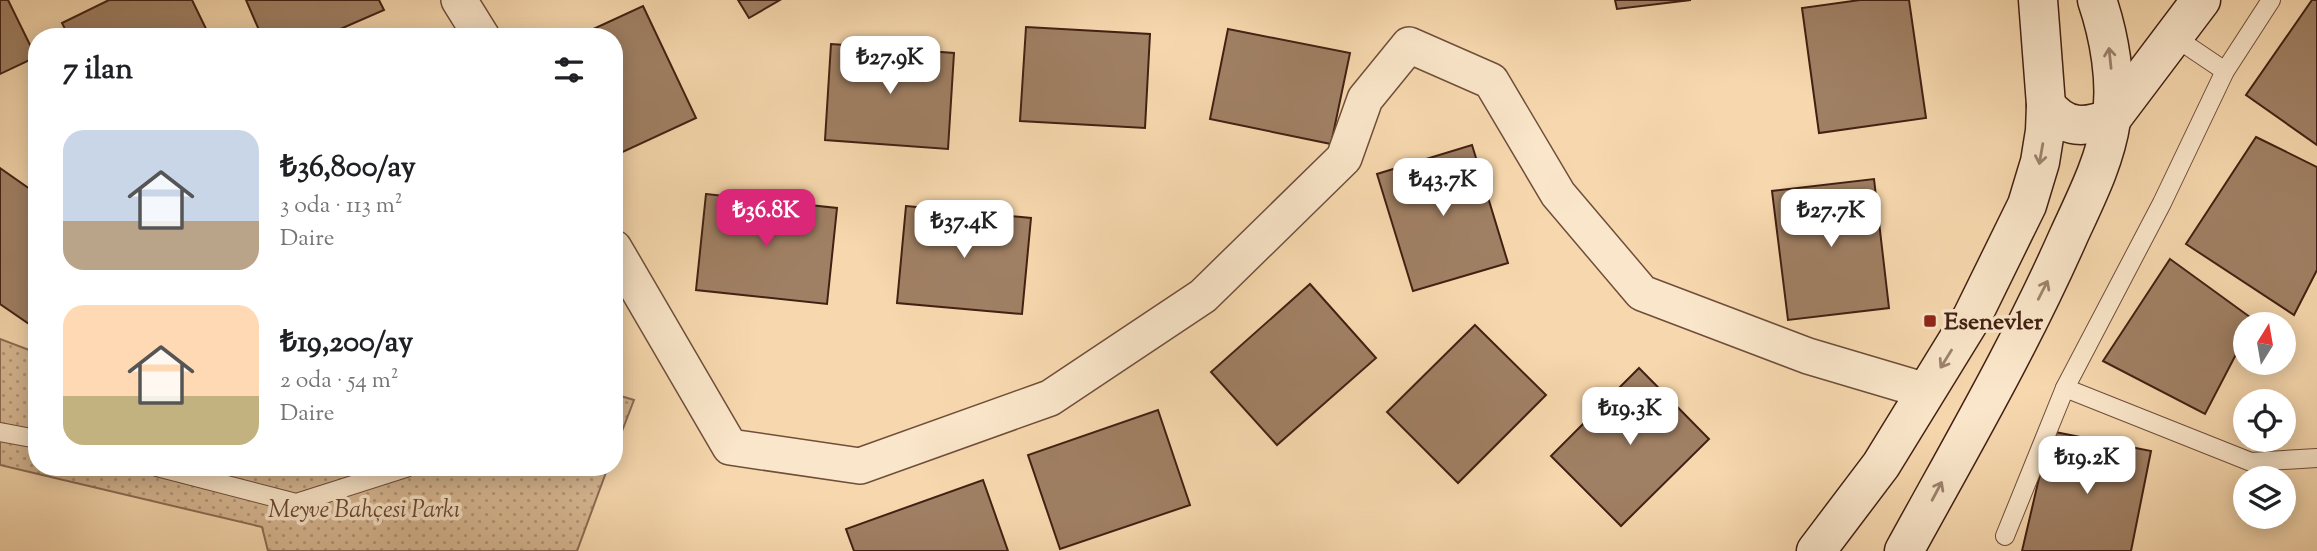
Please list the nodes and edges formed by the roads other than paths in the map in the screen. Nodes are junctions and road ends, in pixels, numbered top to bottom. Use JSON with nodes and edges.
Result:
{"nodes":[{"id":1,"x":459,"y":0,"type":"edge"},
{"id":2,"x":2097,"y":0,"type":"edge"},
{"id":3,"x":2201,"y":0,"type":"edge"},
{"id":4,"x":2271,"y":0,"type":"edge"},
{"id":5,"x":2044,"y":4,"type":"edge"},
{"id":6,"x":476,"y":28,"type":"edge"},
{"id":7,"x":2173,"y":36,"type":"junction"},
{"id":8,"x":2225,"y":71,"type":"junction"},
{"id":9,"x":2046,"y":105,"type":"junction"},
{"id":10,"x":2112,"y":118,"type":"junction"},
{"id":11,"x":623,"y":263,"type":"edge"},
{"id":12,"x":2065,"y":388,"type":"junction"},
{"id":13,"x":1927,"y":391,"type":"junction"},
{"id":14,"x":0,"y":432,"type":"edge"},
{"id":15,"x":28,"y":437,"type":"edge"},
{"id":16,"x":2317,"y":458,"type":"edge"},
{"id":17,"x":192,"y":476,"type":"edge"},
{"id":18,"x":381,"y":476,"type":"edge"},
{"id":19,"x":2005,"y":536,"type":"dead end"},
{"id":20,"x":1816,"y":551,"type":"edge"},
{"id":21,"x":1904,"y":551,"type":"edge"}],
"edges":[{"from":1,"to":6,"type":"street"},
{"from":10,"to":2,"type":"main road","one_way":true},
{"from":3,"to":7,"type":"main road"},
{"from":4,"to":8,"type":"lane"},
{"from":5,"to":9,"type":"main road"},
{"from":7,"to":8,"type":"lane"},
{"from":7,"to":10,"type":"main road"},
{"from":8,"to":12,"type":"lane"},
{"from":9,"to":10,"type":"main road"},
{"from":9,"to":13,"type":"main road","one_way":true},
{"from":21,"to":10,"type":"main road","one_way":true},
{"from":11,"to":13,"type":"street"},
{"from":12,"to":16,"type":"lane"},
{"from":12,"to":19,"type":"lane"},
{"from":13,"to":20,"type":"main road"},
{"from":14,"to":15,"type":"lane"},
{"from":17,"to":18,"type":"lane"}]}
